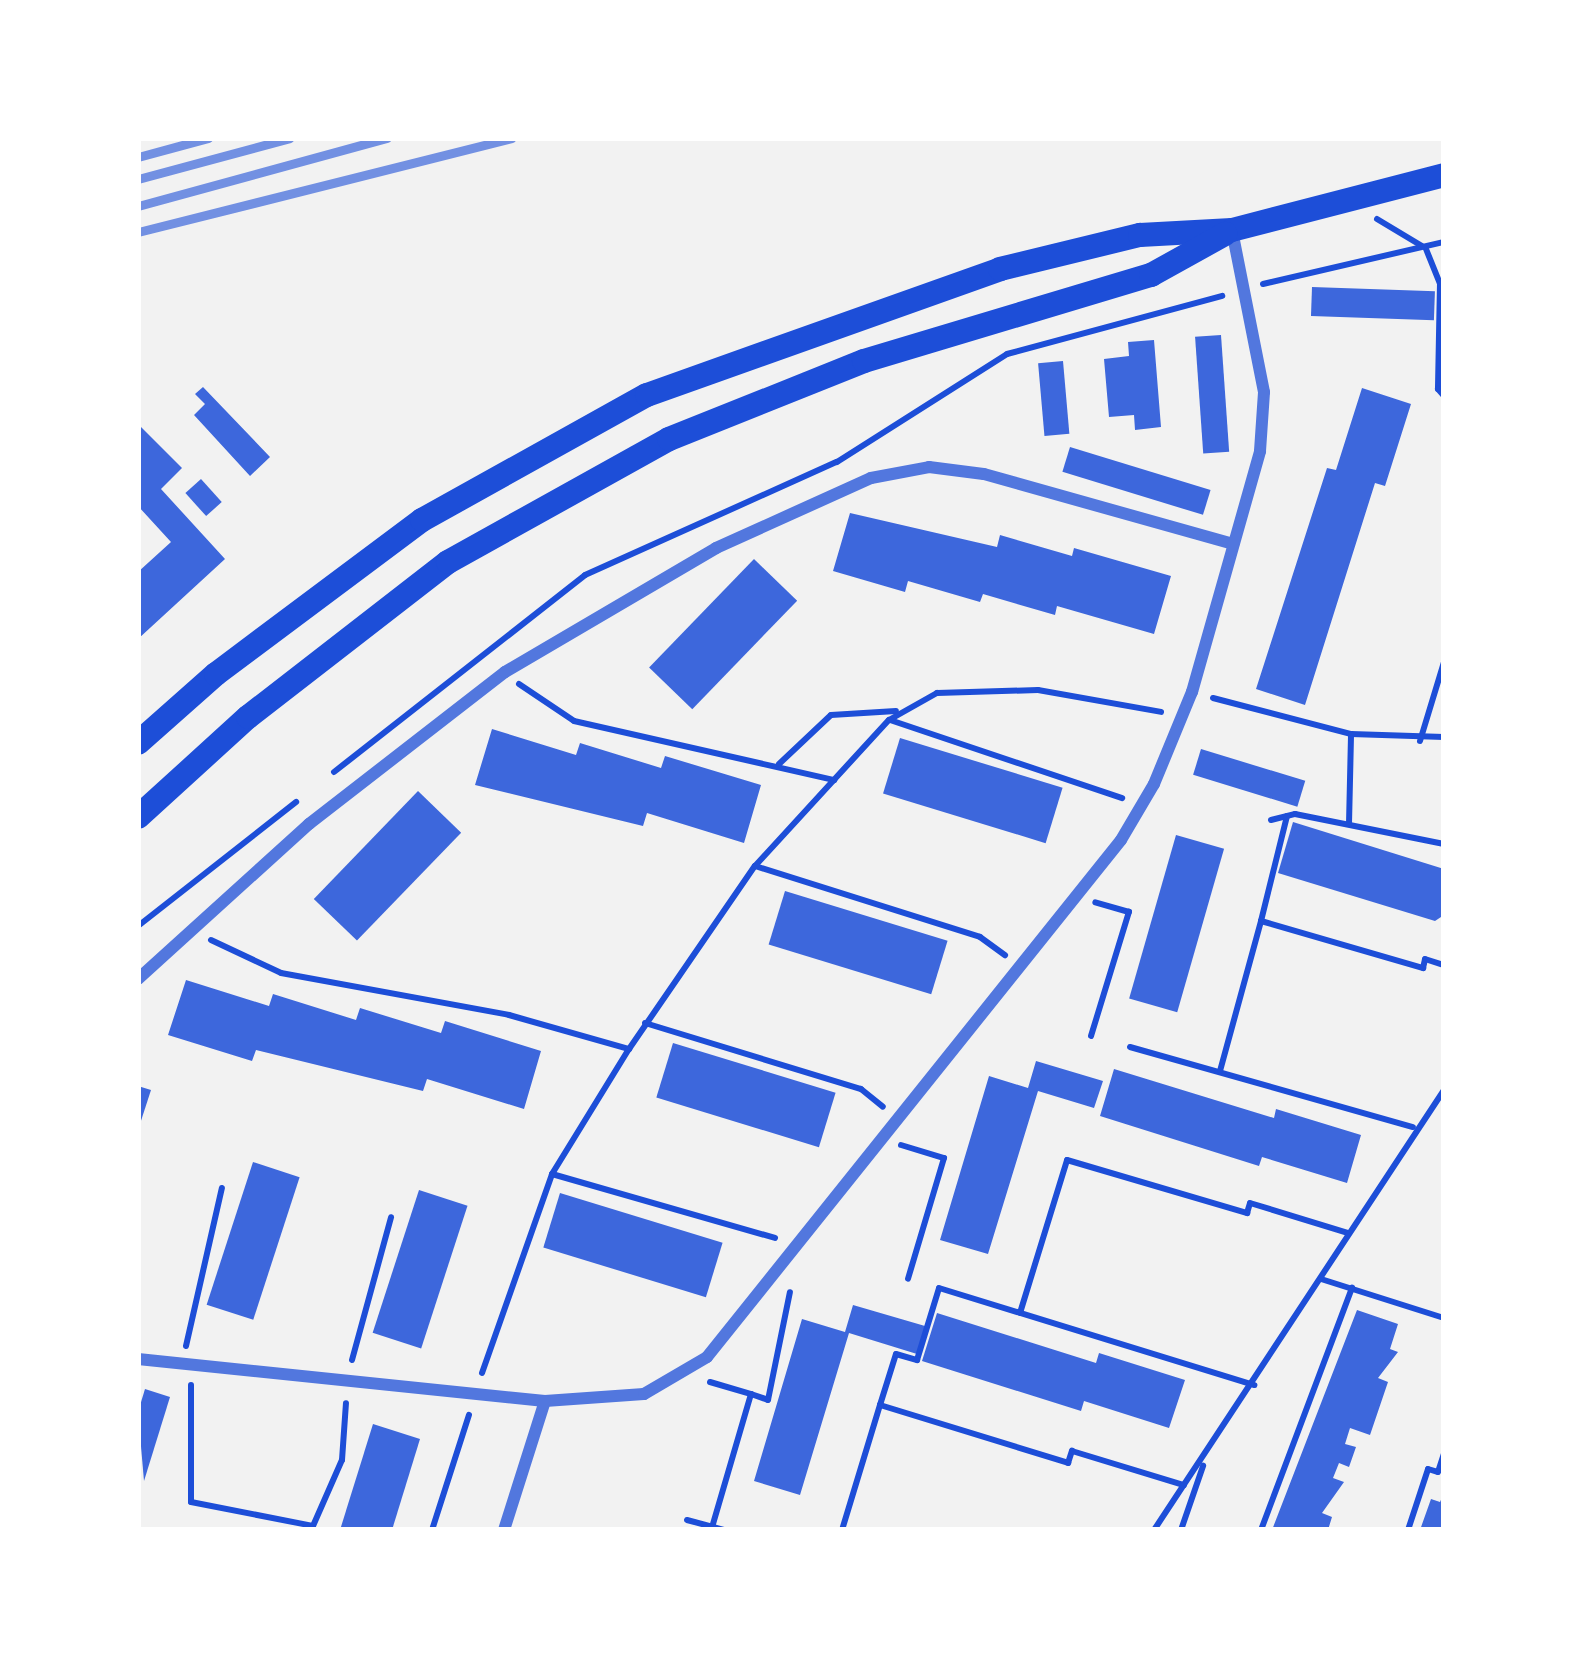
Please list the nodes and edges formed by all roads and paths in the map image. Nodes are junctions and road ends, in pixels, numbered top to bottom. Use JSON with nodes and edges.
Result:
{"nodes":[{"id":1,"x":1444,"y":175,"type":"edge"},
{"id":2,"x":1345,"y":200,"type":"junction"},
{"id":3,"x":1232,"y":230,"type":"junction"},
{"id":4,"x":1444,"y":242,"type":"edge"},
{"id":5,"x":1425,"y":248,"type":"junction"},
{"id":6,"x":1442,"y":283,"type":"edge"},
{"id":7,"x":1247,"y":288,"type":"junction"},
{"id":8,"x":1444,"y":396,"type":"edge"},
{"id":9,"x":1233,"y":544,"type":"junction"},
{"id":10,"x":1444,"y":662,"type":"edge"},
{"id":11,"x":505,"y":672,"type":"junction"},
{"id":12,"x":1192,"y":692,"type":"junction"},
{"id":13,"x":899,"y":711,"type":"junction"},
{"id":14,"x":1182,"y":718,"type":"junction"},
{"id":15,"x":889,"y":720,"type":"junction"},
{"id":16,"x":1351,"y":734,"type":"junction"},
{"id":17,"x":1444,"y":737,"type":"edge"},
{"id":18,"x":1420,"y":741,"type":"junction"},
{"id":19,"x":138,"y":743,"type":"edge"},
{"id":20,"x":779,"y":764,"type":"junction"},
{"id":21,"x":834,"y":780,"type":"junction"},
{"id":22,"x":1097,"y":784,"type":"dead end"},
{"id":23,"x":1287,"y":816,"type":"junction"},
{"id":24,"x":138,"y":817,"type":"edge"},
{"id":25,"x":1271,"y":820,"type":"dead end"},
{"id":26,"x":1349,"y":824,"type":"junction"},
{"id":27,"x":1444,"y":844,"type":"edge"},
{"id":28,"x":755,"y":866,"type":"junction"},
{"id":29,"x":1076,"y":896,"type":"junction"},
{"id":30,"x":1261,"y":921,"type":"junction"},
{"id":31,"x":191,"y":925,"type":"junction"},
{"id":32,"x":980,"y":937,"type":"dead end"},
{"id":33,"x":1444,"y":964,"type":"edge"},
{"id":34,"x":138,"y":979,"type":"edge"},
{"id":35,"x":646,"y":1023,"type":"junction"},
{"id":36,"x":1091,"y":1036,"type":"dead end"},
{"id":37,"x":1130,"y":1047,"type":"dead end"},
{"id":38,"x":628,"y":1049,"type":"junction"},
{"id":39,"x":1220,"y":1071,"type":"junction"},
{"id":40,"x":861,"y":1089,"type":"dead end"},
{"id":41,"x":1444,"y":1090,"type":"edge"},
{"id":42,"x":1413,"y":1126,"type":"junction"},
{"id":43,"x":883,"y":1139,"type":"junction"},
{"id":44,"x":552,"y":1174,"type":"junction"},
{"id":45,"x":222,"y":1188,"type":"dead end"},
{"id":46,"x":392,"y":1217,"type":"dead end"},
{"id":47,"x":1348,"y":1233,"type":"junction"},
{"id":48,"x":800,"y":1245,"type":"junction"},
{"id":49,"x":908,"y":1279,"type":"dead end"},
{"id":50,"x":1321,"y":1279,"type":"junction"},
{"id":51,"x":1352,"y":1288,"type":"junction"},
{"id":52,"x":1020,"y":1313,"type":"junction"},
{"id":53,"x":1444,"y":1318,"type":"edge"},
{"id":54,"x":138,"y":1359,"type":"edge"},
{"id":55,"x":189,"y":1363,"type":"junction"},
{"id":56,"x":684,"y":1375,"type":"junction"},
{"id":57,"x":348,"y":1376,"type":"junction"},
{"id":58,"x":1254,"y":1385,"type":"junction"},
{"id":59,"x":476,"y":1393,"type":"junction"},
{"id":60,"x":751,"y":1394,"type":"junction"},
{"id":61,"x":545,"y":1401,"type":"junction"},
{"id":62,"x":880,"y":1405,"type":"junction"},
{"id":63,"x":1208,"y":1452,"type":"junction"},
{"id":64,"x":1444,"y":1454,"type":"edge"},
{"id":65,"x":1186,"y":1486,"type":"junction"},
{"id":66,"x":689,"y":1523,"type":"edge"},
{"id":67,"x":712,"y":1527,"type":"edge"},
{"id":68,"x":432,"y":1530,"type":"edge"},
{"id":69,"x":504,"y":1530,"type":"edge"},
{"id":70,"x":724,"y":1530,"type":"edge"},
{"id":71,"x":842,"y":1530,"type":"edge"},
{"id":72,"x":1154,"y":1530,"type":"edge"},
{"id":73,"x":1180,"y":1530,"type":"edge"},
{"id":74,"x":1261,"y":1530,"type":"edge"},
{"id":75,"x":1408,"y":1530,"type":"edge"}],
"edges":[{"from":1,"to":2,"type":"main road"},
{"from":2,"to":3,"type":"main road"},
{"from":2,"to":5,"type":"path"},
{"from":3,"to":7,"type":"street"},
{"from":3,"to":19,"type":"main road"},
{"from":3,"to":24,"type":"main road"},
{"from":4,"to":5,"type":"path"},
{"from":5,"to":6,"type":"path"},
{"from":5,"to":7,"type":"path"},
{"from":6,"to":8,"type":"path"},
{"from":7,"to":9,"type":"street"},
{"from":9,"to":11,"type":"street"},
{"from":9,"to":12,"type":"street"},
{"from":10,"to":18,"type":"path"},
{"from":11,"to":20,"type":"path"},
{"from":11,"to":31,"type":"street"},
{"from":12,"to":14,"type":"street"},
{"from":12,"to":16,"type":"path"},
{"from":13,"to":14,"type":"path"},
{"from":13,"to":15,"type":"path"},
{"from":13,"to":20,"type":"path"},
{"from":14,"to":29,"type":"street"},
{"from":15,"to":21,"type":"path"},
{"from":15,"to":22,"type":"path"},
{"from":16,"to":18,"type":"path"},
{"from":16,"to":26,"type":"path"},
{"from":17,"to":18,"type":"path"},
{"from":20,"to":21,"type":"path"},
{"from":21,"to":28,"type":"path"},
{"from":23,"to":25,"type":"path"},
{"from":23,"to":26,"type":"path"},
{"from":23,"to":30,"type":"path"},
{"from":26,"to":27,"type":"path"},
{"from":28,"to":32,"type":"path"},
{"from":28,"to":35,"type":"path"},
{"from":29,"to":36,"type":"path"},
{"from":29,"to":43,"type":"street"},
{"from":30,"to":33,"type":"path"},
{"from":30,"to":39,"type":"path"},
{"from":31,"to":34,"type":"street"},
{"from":31,"to":38,"type":"path"},
{"from":35,"to":38,"type":"path"},
{"from":35,"to":40,"type":"path"},
{"from":37,"to":39,"type":"path"},
{"from":38,"to":44,"type":"path"},
{"from":39,"to":42,"type":"path"},
{"from":41,"to":42,"type":"path"},
{"from":42,"to":47,"type":"path"},
{"from":43,"to":48,"type":"street"},
{"from":43,"to":49,"type":"path"},
{"from":44,"to":48,"type":"path"},
{"from":44,"to":59,"type":"path"},
{"from":45,"to":55,"type":"path"},
{"from":46,"to":57,"type":"path"},
{"from":47,"to":50,"type":"path"},
{"from":47,"to":52,"type":"path"},
{"from":48,"to":56,"type":"street"},
{"from":48,"to":60,"type":"path"},
{"from":50,"to":51,"type":"path"},
{"from":50,"to":58,"type":"path"},
{"from":51,"to":53,"type":"path"},
{"from":51,"to":74,"type":"path"},
{"from":52,"to":58,"type":"path"},
{"from":52,"to":62,"type":"path"},
{"from":54,"to":55,"type":"street"},
{"from":55,"to":57,"type":"street"},
{"from":55,"to":57,"type":"path"},
{"from":56,"to":60,"type":"path"},
{"from":56,"to":61,"type":"street"},
{"from":57,"to":59,"type":"street"},
{"from":58,"to":63,"type":"path"},
{"from":59,"to":61,"type":"street"},
{"from":59,"to":68,"type":"path"},
{"from":60,"to":67,"type":"path"},
{"from":61,"to":69,"type":"street"},
{"from":62,"to":65,"type":"path"},
{"from":62,"to":71,"type":"path"},
{"from":63,"to":65,"type":"path"},
{"from":63,"to":73,"type":"path"},
{"from":64,"to":75,"type":"path"},
{"from":65,"to":72,"type":"path"},
{"from":66,"to":67,"type":"path"},
{"from":67,"to":70,"type":"path"}]}
